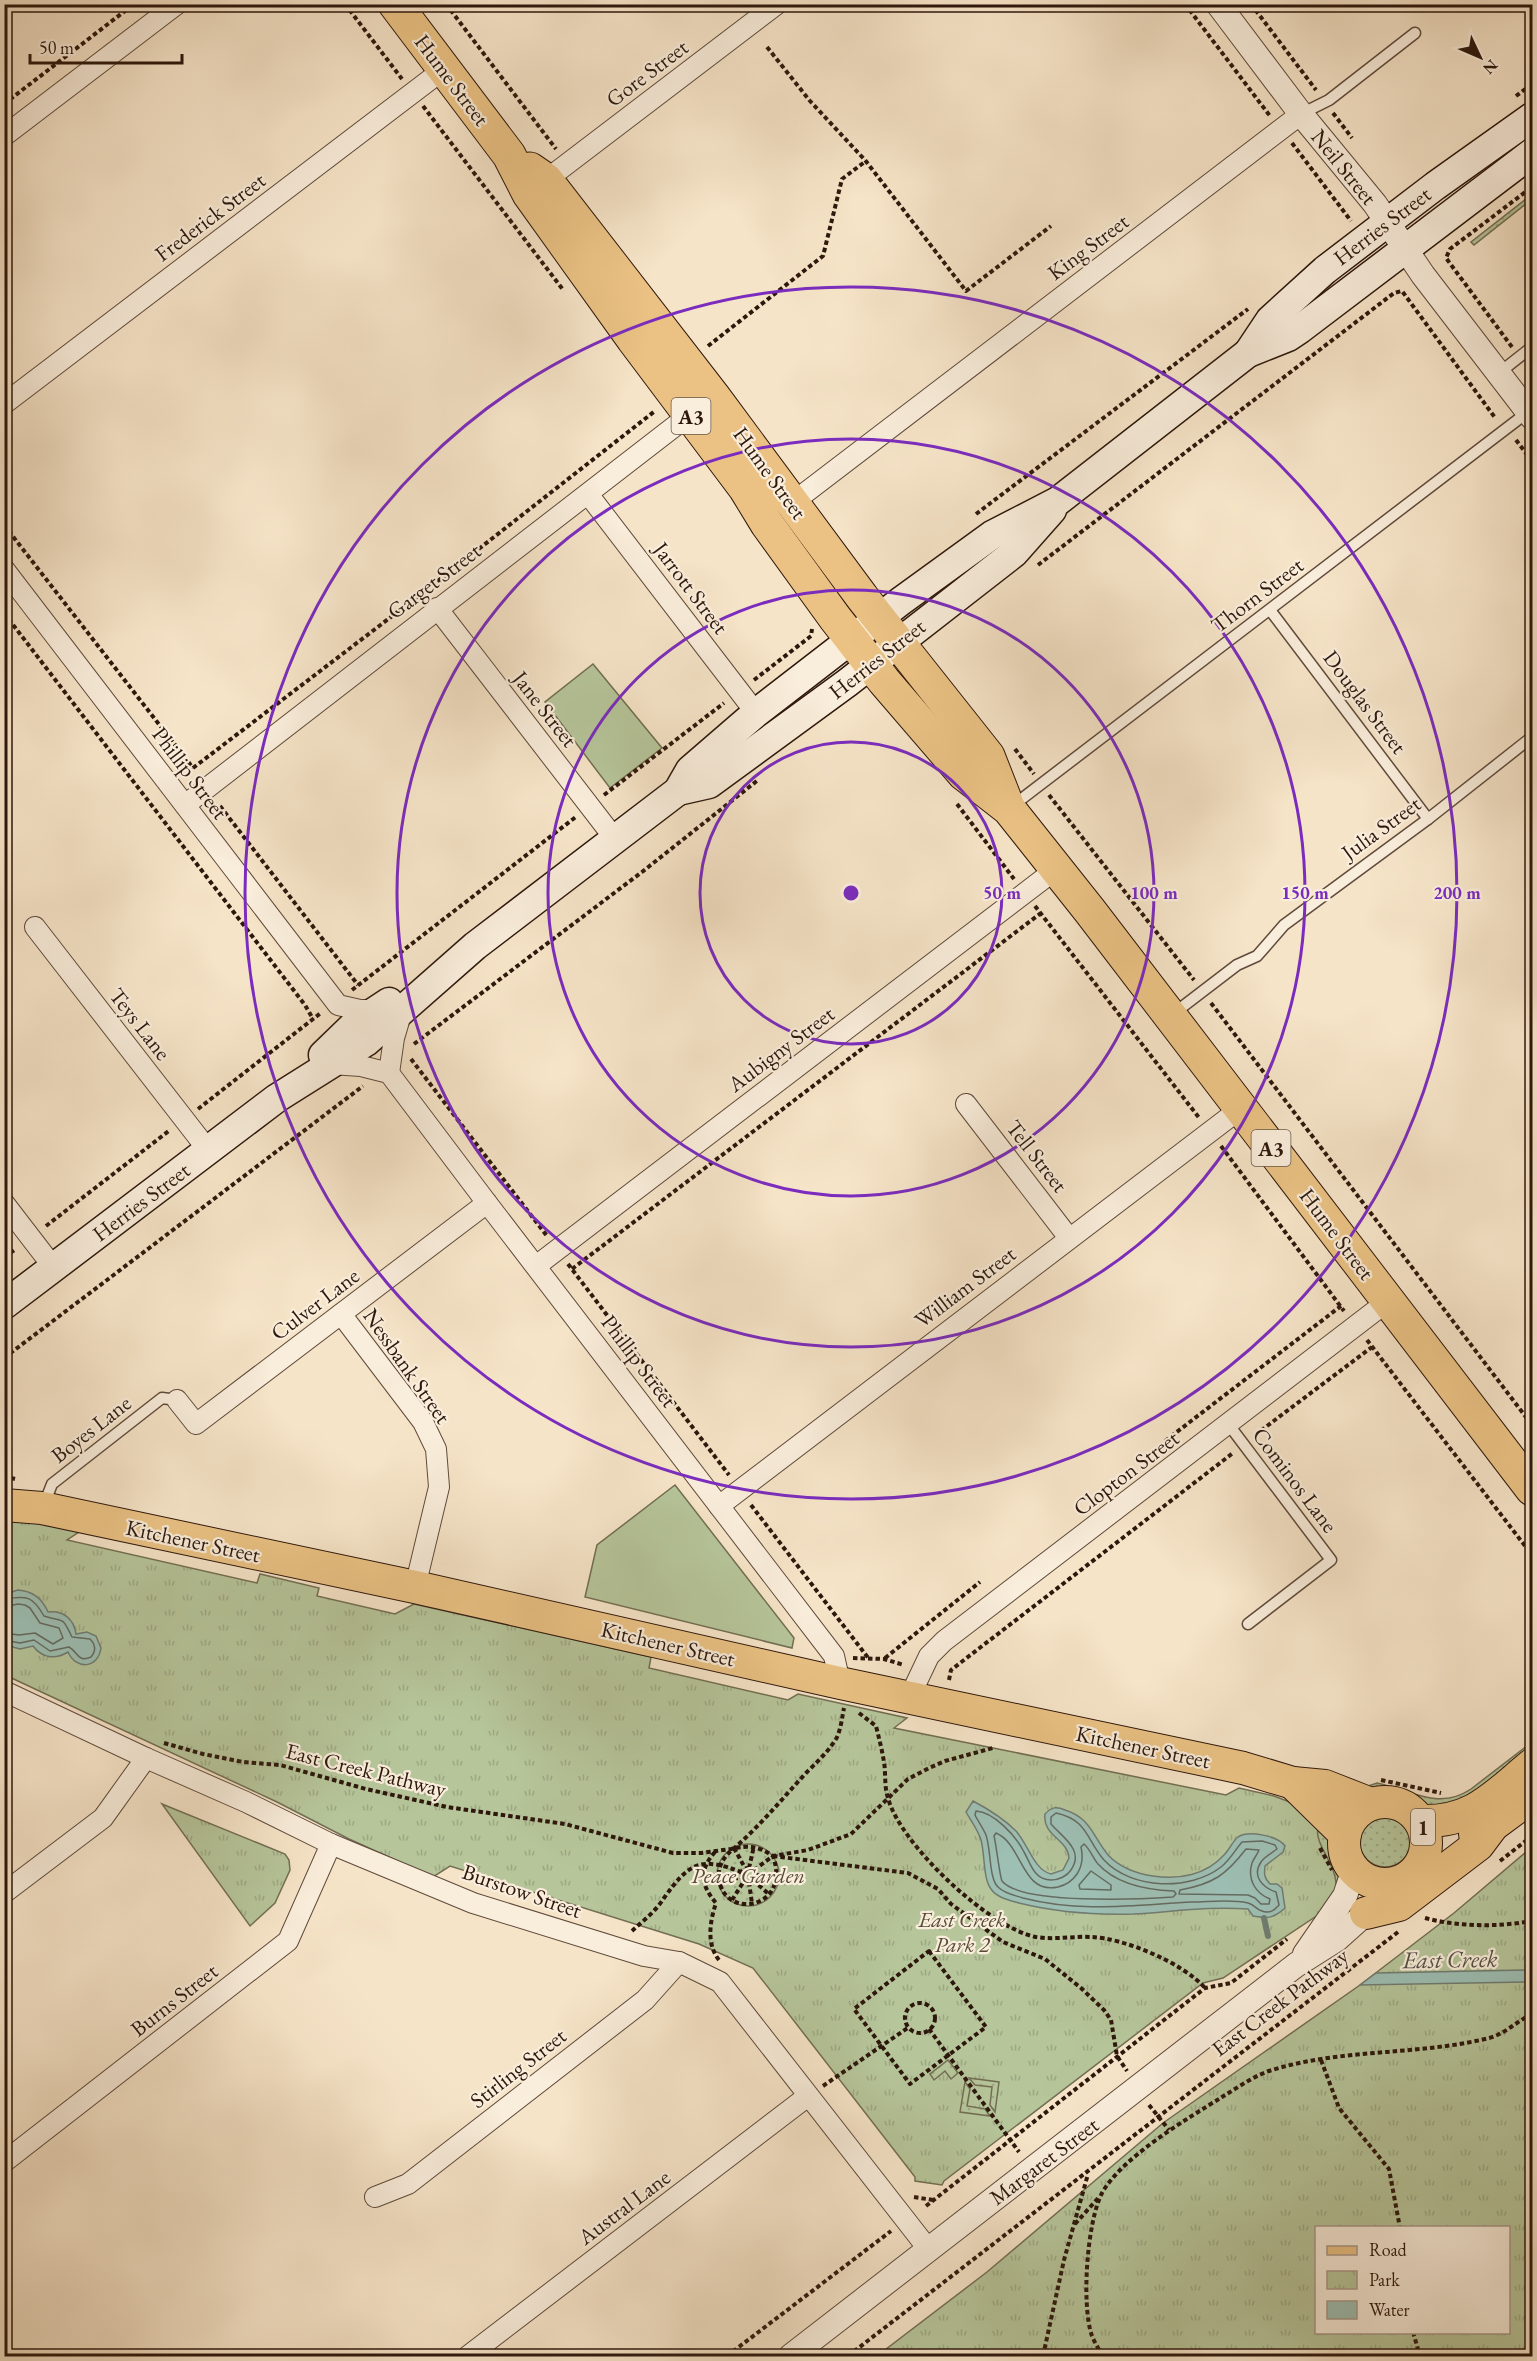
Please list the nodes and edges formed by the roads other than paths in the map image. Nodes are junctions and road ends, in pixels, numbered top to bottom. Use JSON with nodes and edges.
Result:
{"nodes":[{"id":1,"x":177,"y":4,"type":"edge"},
{"id":2,"x":395,"y":4,"type":"edge"},
{"id":3,"x":777,"y":4,"type":"edge"},
{"id":4,"x":1218,"y":4,"type":"edge"},
{"id":5,"x":1415,"y":33,"type":"dead end"},
{"id":6,"x":444,"y":69,"type":"junction"},
{"id":7,"x":1301,"y":114,"type":"junction"},
{"id":8,"x":1533,"y":117,"type":"edge"},
{"id":9,"x":4,"y":136,"type":"edge"},
{"id":10,"x":1533,"y":153,"type":"edge"},
{"id":11,"x":509,"y":155,"type":"junction"},
{"id":12,"x":546,"y":180,"type":"junction"},
{"id":13,"x":1387,"y":221,"type":"junction"},
{"id":14,"x":1406,"y":250,"type":"junction"},
{"id":15,"x":1533,"y":347,"type":"edge"},
{"id":16,"x":1248,"y":353,"type":"junction"},
{"id":17,"x":1499,"y":374,"type":"junction"},
{"id":18,"x":4,"y":404,"type":"edge"},
{"id":19,"x":702,"y":406,"type":"junction"},
{"id":20,"x":1530,"y":415,"type":"edge"},
{"id":21,"x":588,"y":494,"type":"junction"},
{"id":22,"x":792,"y":503,"type":"junction"},
{"id":23,"x":4,"y":569,"type":"edge"},
{"id":24,"x":437,"y":608,"type":"junction"},
{"id":25,"x":1270,"y":610,"type":"junction"},
{"id":26,"x":889,"y":630,"type":"junction"},
{"id":27,"x":861,"y":652,"type":"junction"},
{"id":28,"x":747,"y":702,"type":"junction"},
{"id":29,"x":1533,"y":737,"type":"edge"},
{"id":30,"x":678,"y":791,"type":"junction"},
{"id":31,"x":185,"y":805,"type":"junction"},
{"id":32,"x":1009,"y":809,"type":"junction"},
{"id":33,"x":1428,"y":819,"type":"junction"},
{"id":34,"x":615,"y":839,"type":"junction"},
{"id":35,"x":1055,"y":870,"type":"junction"},
{"id":36,"x":35,"y":927,"type":"dead end"},
{"id":37,"x":337,"y":1004,"type":"junction"},
{"id":38,"x":390,"y":1010,"type":"junction"},
{"id":39,"x":1170,"y":1017,"type":"junction"},
{"id":40,"x":327,"y":1059,"type":"junction"},
{"id":41,"x":389,"y":1072,"type":"junction"},
{"id":42,"x":966,"y":1104,"type":"dead end"},
{"id":43,"x":1240,"y":1109,"type":"junction"},
{"id":44,"x":208,"y":1150,"type":"junction"},
{"id":45,"x":4,"y":1203,"type":"edge"},
{"id":46,"x":487,"y":1203,"type":"junction"},
{"id":47,"x":1069,"y":1238,"type":"junction"},
{"id":48,"x":536,"y":1266,"type":"junction"},
{"id":49,"x":54,"y":1268,"type":"junction"},
{"id":50,"x":1388,"y":1301,"type":"junction"},
{"id":51,"x":4,"y":1305,"type":"edge"},
{"id":52,"x":341,"y":1314,"type":"junction"},
{"id":53,"x":177,"y":1400,"type":"joint"},
{"id":54,"x":1229,"y":1425,"type":"junction"},
{"id":55,"x":1533,"y":1489,"type":"edge"},
{"id":56,"x":4,"y":1493,"type":"edge"},
{"id":57,"x":4,"y":1505,"type":"edge"},
{"id":58,"x":719,"y":1506,"type":"junction"},
{"id":59,"x":42,"y":1508,"type":"junction"},
{"id":60,"x":415,"y":1587,"type":"junction"},
{"id":61,"x":1248,"y":1624,"type":"dead end"},
{"id":62,"x":4,"y":1691,"type":"edge"},
{"id":63,"x":910,"y":1696,"type":"junction"},
{"id":64,"x":843,"y":1699,"type":"junction"},
{"id":65,"x":146,"y":1758,"type":"junction"},
{"id":66,"x":1533,"y":1765,"type":"edge"},
{"id":67,"x":1293,"y":1783,"type":"junction"},
{"id":68,"x":1533,"y":1796,"type":"edge"},
{"id":69,"x":1371,"y":1804,"type":"junction"},
{"id":70,"x":1420,"y":1821,"type":"junction"},
{"id":71,"x":1493,"y":1825,"type":"junction"},
{"id":72,"x":1345,"y":1834,"type":"junction"},
{"id":73,"x":331,"y":1844,"type":"junction"},
{"id":74,"x":1425,"y":1854,"type":"junction"},
{"id":75,"x":1353,"y":1869,"type":"junction"},
{"id":76,"x":1395,"y":1882,"type":"junction"},
{"id":77,"x":4,"y":1893,"type":"edge"},
{"id":78,"x":1366,"y":1913,"type":"junction"},
{"id":79,"x":679,"y":1962,"type":"junction"},
{"id":80,"x":1296,"y":1965,"type":"junction"},
{"id":81,"x":816,"y":2090,"type":"junction"},
{"id":82,"x":4,"y":2162,"type":"edge"},
{"id":83,"x":375,"y":2197,"type":"dead end"},
{"id":84,"x":928,"y":2250,"type":"junction"},
{"id":85,"x":468,"y":2356,"type":"edge"},
{"id":86,"x":791,"y":2356,"type":"edge"}],
"edges":[{"from":1,"to":9,"type":"street"},
{"from":2,"to":6,"type":"highway","name":"Hume Street","number":"A3"},
{"from":3,"to":12,"type":"street","name":"Gore Street"},
{"from":4,"to":7,"type":"street","name":"Neil Street"},
{"from":5,"to":7,"type":"lane","name":"King Street"},
{"from":6,"to":11,"type":"highway","name":"Hume Street","number":"A3"},
{"from":6,"to":18,"type":"street","name":"Frederick Street"},
{"from":7,"to":13,"type":"street","name":"Neil Street"},
{"from":7,"to":22,"type":"street","name":"King Street"},
{"from":8,"to":13,"type":"main road","name":"Herries Street"},
{"from":10,"to":14,"type":"main road","name":"Herries Street"},
{"from":11,"to":12,"type":"highway","name":"Hume Street","number":"A3"},
{"from":11,"to":19,"type":"highway","name":"Hume Street","number":"A3"},
{"from":12,"to":19,"type":"highway","name":"Hume Street","number":"A3"},
{"from":13,"to":14,"type":"street","name":"Neil Street"},
{"from":13,"to":16,"type":"main road","name":"Herries Street"},
{"from":14,"to":16,"type":"main road","name":"Herries Street"},
{"from":14,"to":17,"type":"street","name":"Neil Street"},
{"from":15,"to":17,"type":"lane"},
{"from":16,"to":26,"type":"main road","name":"Herries Street"},
{"from":17,"to":20,"type":"street","name":"Neil Street"},
{"from":19,"to":21,"type":"street","name":"Garget Street"},
{"from":19,"to":22,"type":"highway","name":"Hume Street","number":"A3"},
{"from":19,"to":27,"type":"highway","name":"Hume Street","number":"A3"},
{"from":20,"to":25,"type":"lane","name":"Thorn Street"},
{"from":21,"to":24,"type":"street","name":"Garget Street"},
{"from":21,"to":28,"type":"street","name":"Jarrott Street"},
{"from":22,"to":26,"type":"highway","name":"Hume Street","number":"A3"},
{"from":23,"to":31,"type":"street","name":"Phillip Street"},
{"from":24,"to":31,"type":"street","name":"Garget Street"},
{"from":24,"to":34,"type":"street","name":"Jane Street"},
{"from":25,"to":32,"type":"lane","name":"Thorn Street"},
{"from":25,"to":33,"type":"lane","name":"Douglas Street"},
{"from":26,"to":27,"type":"main road","name":"Herries Street"},
{"from":26,"to":32,"type":"highway","name":"Hume Street","number":"A3"},
{"from":27,"to":28,"type":"main road","name":"Herries Street"},
{"from":27,"to":30,"type":"main road","name":"Herries Street"},
{"from":27,"to":32,"type":"highway","name":"Hume Street","number":"A3"},
{"from":28,"to":30,"type":"main road","name":"Herries Street"},
{"from":29,"to":33,"type":"lane","name":"Julia Street"},
{"from":30,"to":34,"type":"main road","name":"Herries Street"},
{"from":31,"to":37,"type":"street","name":"Phillip Street"},
{"from":32,"to":35,"type":"highway","name":"Hume Street","number":"A3"},
{"from":33,"to":39,"type":"lane","name":"Julia Street"},
{"from":34,"to":38,"type":"main road","name":"Herries Street"},
{"from":35,"to":39,"type":"highway","name":"Hume Street","number":"A3"},
{"from":35,"to":48,"type":"street","name":"Aubigny Street"},
{"from":36,"to":44,"type":"street","name":"Teys Lane"},
{"from":37,"to":38,"type":"street"},
{"from":37,"to":40,"type":"street"},
{"from":38,"to":40,"type":"main road","name":"Herries Street"},
{"from":38,"to":41,"type":"street"},
{"from":39,"to":43,"type":"highway","name":"Hume Street","number":"A3"},
{"from":40,"to":41,"type":"street"},
{"from":40,"to":44,"type":"main road","name":"Herries Street"},
{"from":41,"to":46,"type":"street","name":"Phillip Street"},
{"from":42,"to":47,"type":"street","name":"Tell Street"},
{"from":43,"to":47,"type":"street","name":"William Street"},
{"from":43,"to":50,"type":"highway","name":"Hume Street","number":"A3"},
{"from":44,"to":49,"type":"main road","name":"Herries Street"},
{"from":45,"to":49,"type":"street"},
{"from":46,"to":48,"type":"street","name":"Phillip Street"},
{"from":46,"to":52,"type":"street","name":"Culver Lane"},
{"from":47,"to":58,"type":"street","name":"William Street"},
{"from":48,"to":58,"type":"street","name":"Phillip Street"},
{"from":49,"to":51,"type":"main road","name":"Herries Street"},
{"from":50,"to":54,"type":"street","name":"Clopton Street"},
{"from":50,"to":55,"type":"highway","name":"Hume Street","number":"A3"},
{"from":52,"to":53,"type":"street","name":"Culver Lane"},
{"from":52,"to":60,"type":"street","name":"Nessbank Street"},
{"from":53,"to":59,"type":"lane","name":"Boyes Lane"},
{"from":54,"to":61,"type":"lane","name":"Cominos Lane"},
{"from":54,"to":63,"type":"street","name":"Clopton Street"},
{"from":56,"to":59,"type":"main road","name":"Kitchener Street"},
{"from":57,"to":59,"type":"main road","name":"Kitchener Street"},
{"from":58,"to":64,"type":"street","name":"Phillip Street"},
{"from":59,"to":60,"type":"main road","name":"Kitchener Street"},
{"from":60,"to":64,"type":"main road","name":"Kitchener Street"},
{"from":62,"to":65,"type":"street","name":"Burstow Street"},
{"from":63,"to":64,"type":"main road","name":"Kitchener Street"},
{"from":63,"to":67,"type":"main road","name":"Kitchener Street"},
{"from":65,"to":73,"type":"street","name":"Burstow Street"},
{"from":65,"to":77,"type":"street"},
{"from":66,"to":70,"type":"main road","number":"1"},
{"from":67,"to":69,"type":"main road","name":"Kitchener Street"},
{"from":67,"to":72,"type":"main road","name":"Kitchener Street"},
{"from":68,"to":71,"type":"main road","number":"1"},
{"from":69,"to":70,"type":"main road","number":"1"},
{"from":69,"to":72,"type":"main road"},
{"from":70,"to":74,"type":"main road","number":"1"},
{"from":71,"to":74,"type":"main road"},
{"from":71,"to":78,"type":"main road","number":"1"},
{"from":72,"to":75,"type":"main road"},
{"from":73,"to":79,"type":"street","name":"Burstow Street"},
{"from":73,"to":82,"type":"street","name":"Burns Street"},
{"from":74,"to":76,"type":"main road","number":"1"},
{"from":75,"to":76,"type":"main road"},
{"from":75,"to":80,"type":"street","name":"Margaret Street","number":"1"},
{"from":76,"to":78,"type":"main road"},
{"from":78,"to":80,"type":"street","name":"Margaret Street","number":"1"},
{"from":79,"to":81,"type":"street","name":"Burstow Street"},
{"from":79,"to":83,"type":"street","name":"Stirling Street"},
{"from":80,"to":84,"type":"street","name":"Margaret Street","number":"1"},
{"from":81,"to":84,"type":"street","name":"Burstow Street"},
{"from":81,"to":85,"type":"street","name":"Austral Lane"},
{"from":84,"to":86,"type":"street","name":"Margaret Street","number":"1"}]}
